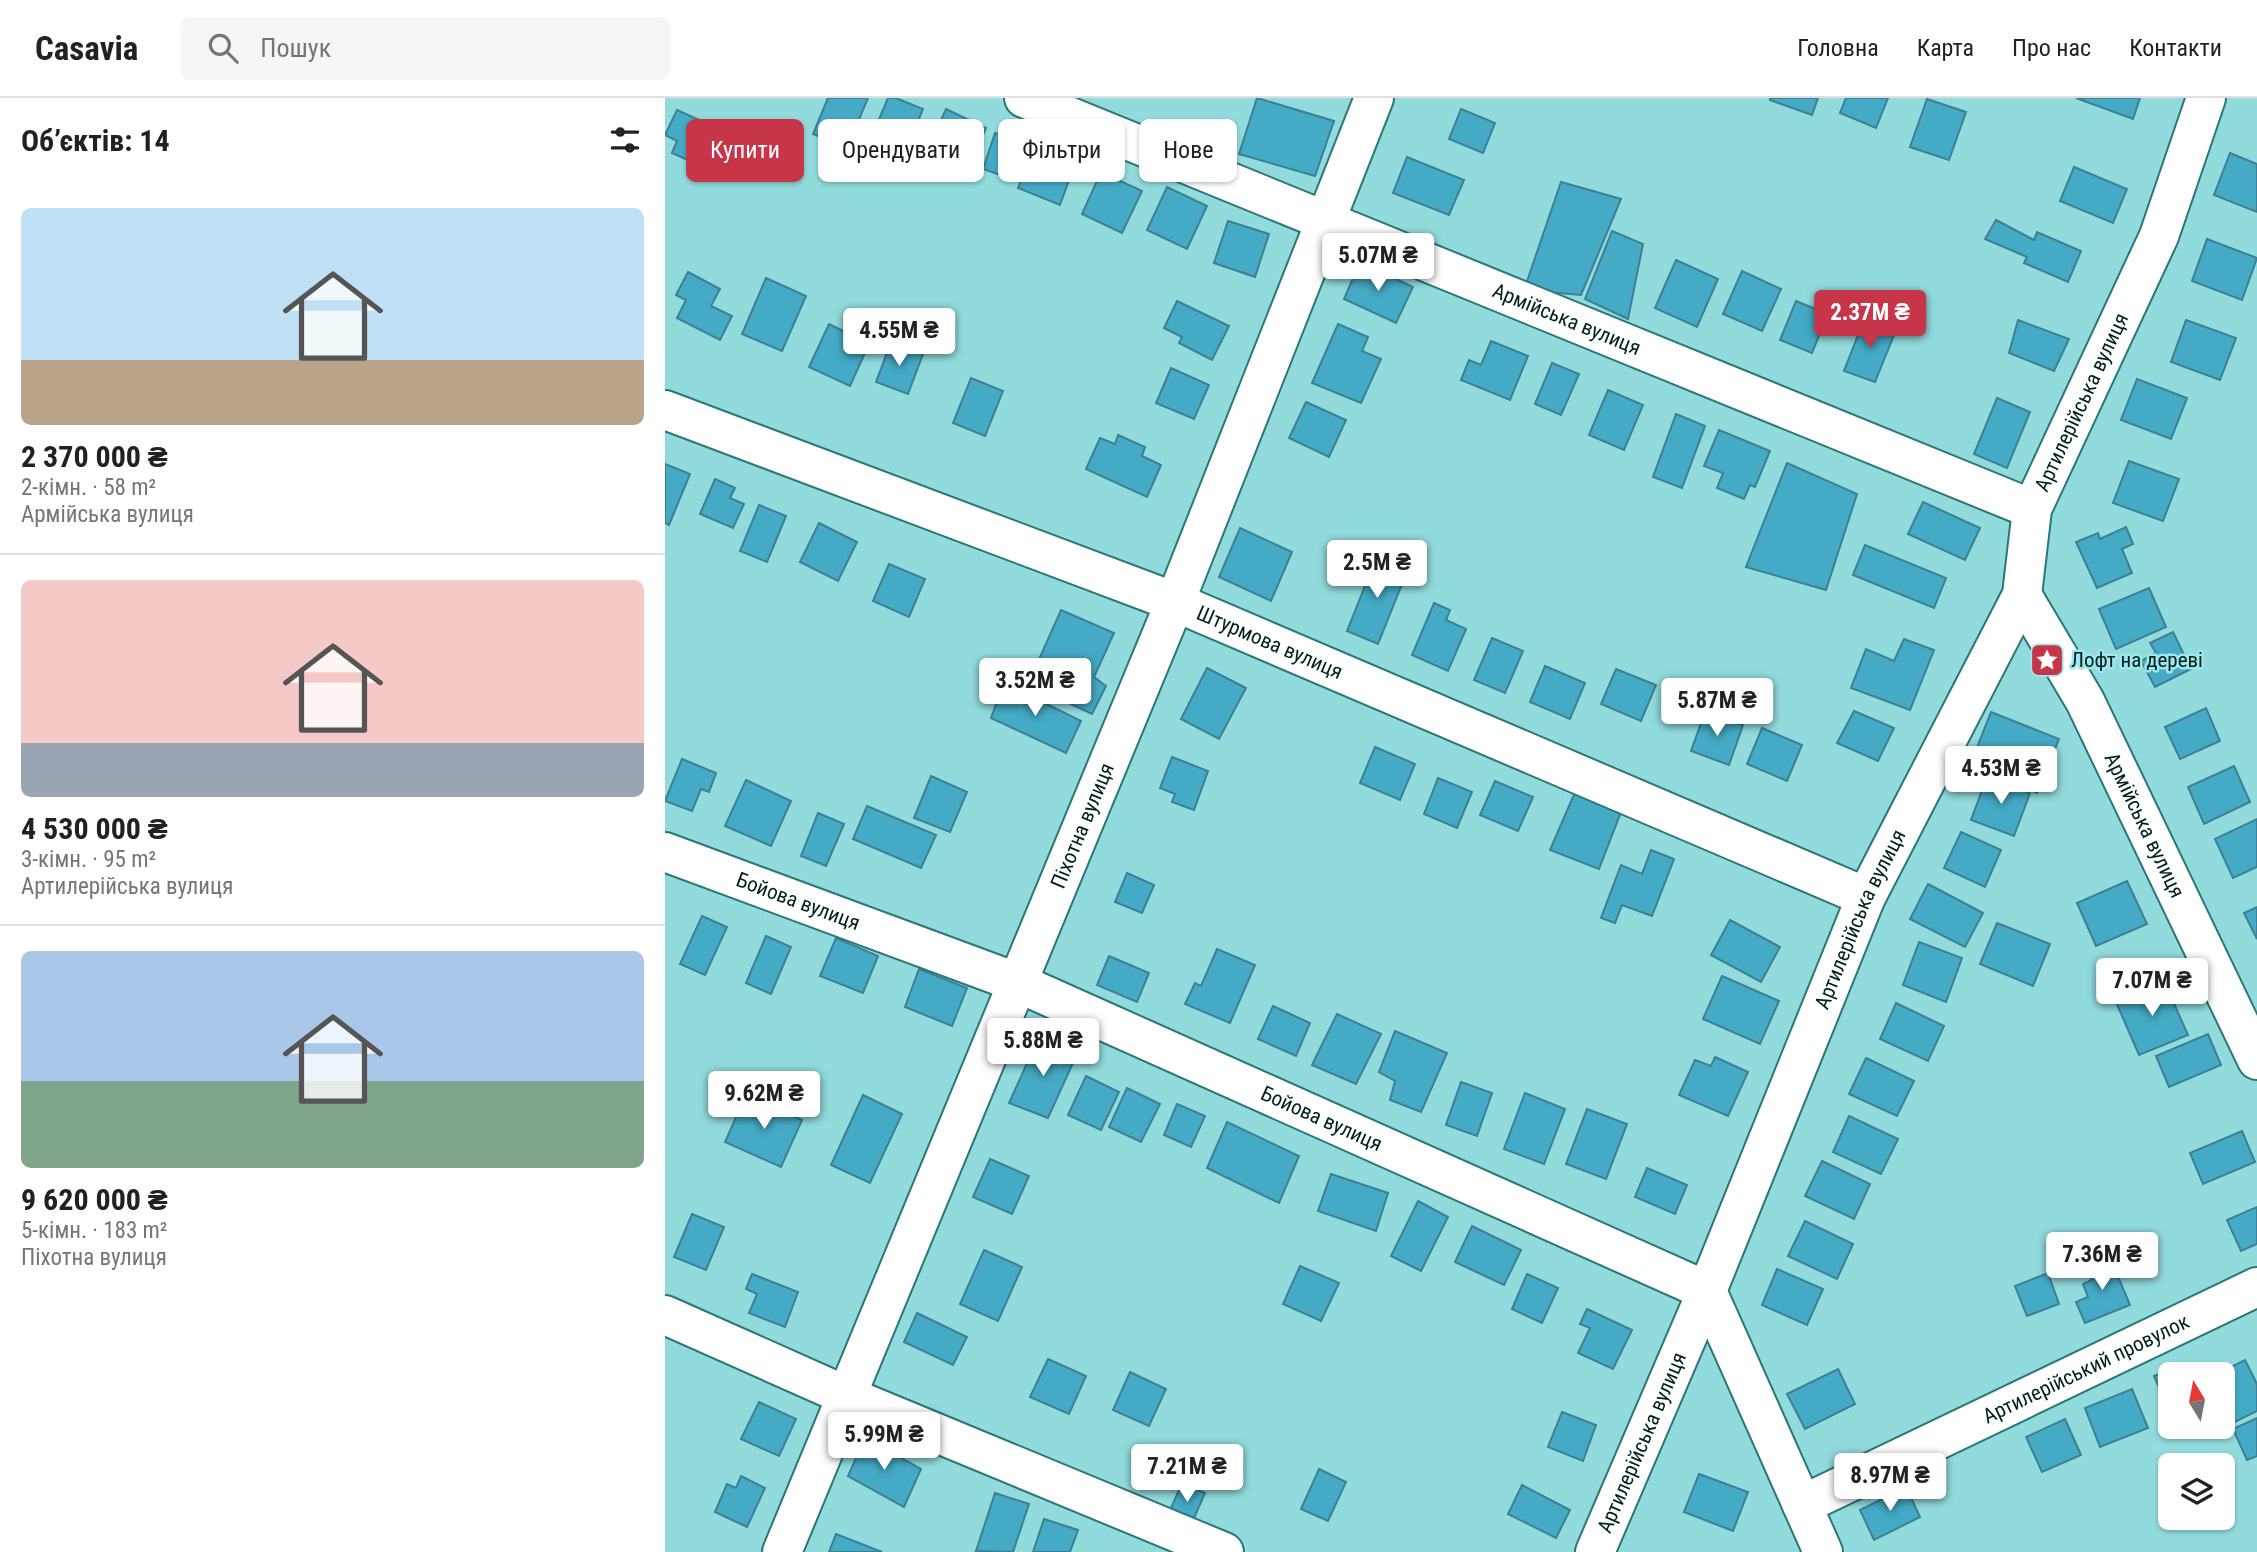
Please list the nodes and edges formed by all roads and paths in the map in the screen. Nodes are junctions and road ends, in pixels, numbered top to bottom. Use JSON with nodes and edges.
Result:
{"nodes":[{"id":1,"x":1024,"y":98,"type":"edge"},
{"id":2,"x":1374,"y":98,"type":"edge"},
{"id":3,"x":2206,"y":98,"type":"edge"},
{"id":4,"x":1327,"y":221,"type":"junction"},
{"id":5,"x":665,"y":410,"type":"edge"},
{"id":6,"x":2032,"y":509,"type":"junction"},
{"id":7,"x":2022,"y":596,"type":"junction"},
{"id":8,"x":1175,"y":602,"type":"junction"},
{"id":9,"x":665,"y":852,"type":"edge"},
{"id":10,"x":1866,"y":897,"type":"junction"},
{"id":11,"x":1016,"y":982,"type":"junction"},
{"id":12,"x":2257,"y":1060,"type":"edge"},
{"id":13,"x":2257,"y":1287,"type":"edge"},
{"id":14,"x":1707,"y":1291,"type":"junction"},
{"id":15,"x":665,"y":1315,"type":"edge"},
{"id":16,"x":847,"y":1396,"type":"junction"},
{"id":17,"x":1802,"y":1505,"type":"junction"},
{"id":18,"x":782,"y":1552,"type":"edge"},
{"id":19,"x":1224,"y":1552,"type":"edge"},
{"id":20,"x":1595,"y":1552,"type":"edge"},
{"id":21,"x":1823,"y":1552,"type":"edge"}],
"edges":[{"from":1,"to":4,"type":"street","name":"Армійська вулиця"},
{"from":2,"to":4,"type":"street","name":"Піхотна вулиця"},
{"from":3,"to":6,"type":"street","name":"Артилерійська вулиця"},
{"from":4,"to":6,"type":"street","name":"Армійська вулиця"},
{"from":4,"to":8,"type":"street","name":"Піхотна вулиця"},
{"from":5,"to":8,"type":"street","name":"Штурмова вулиця"},
{"from":6,"to":7,"type":"street","name":"Артилерійська вулиця"},
{"from":7,"to":10,"type":"street","name":"Артилерійська вулиця"},
{"from":7,"to":12,"type":"street","name":"Армійська вулиця"},
{"from":8,"to":10,"type":"street","name":"Штурмова вулиця"},
{"from":8,"to":11,"type":"street","name":"Піхотна вулиця"},
{"from":9,"to":11,"type":"street","name":"Бойова вулиця"},
{"from":10,"to":14,"type":"street","name":"Артилерійська вулиця"},
{"from":11,"to":14,"type":"street","name":"Бойова вулиця"},
{"from":11,"to":16,"type":"street","name":"Піхотна вулиця"},
{"from":13,"to":17,"type":"street","name":"Артилерійський провулок"},
{"from":14,"to":17,"type":"street"},
{"from":14,"to":20,"type":"street","name":"Артилерійська вулиця"},
{"from":15,"to":16,"type":"street"},
{"from":16,"to":18,"type":"street","name":"Піхотна вулиця"},
{"from":16,"to":19,"type":"street"},
{"from":17,"to":21,"type":"street"}]}
